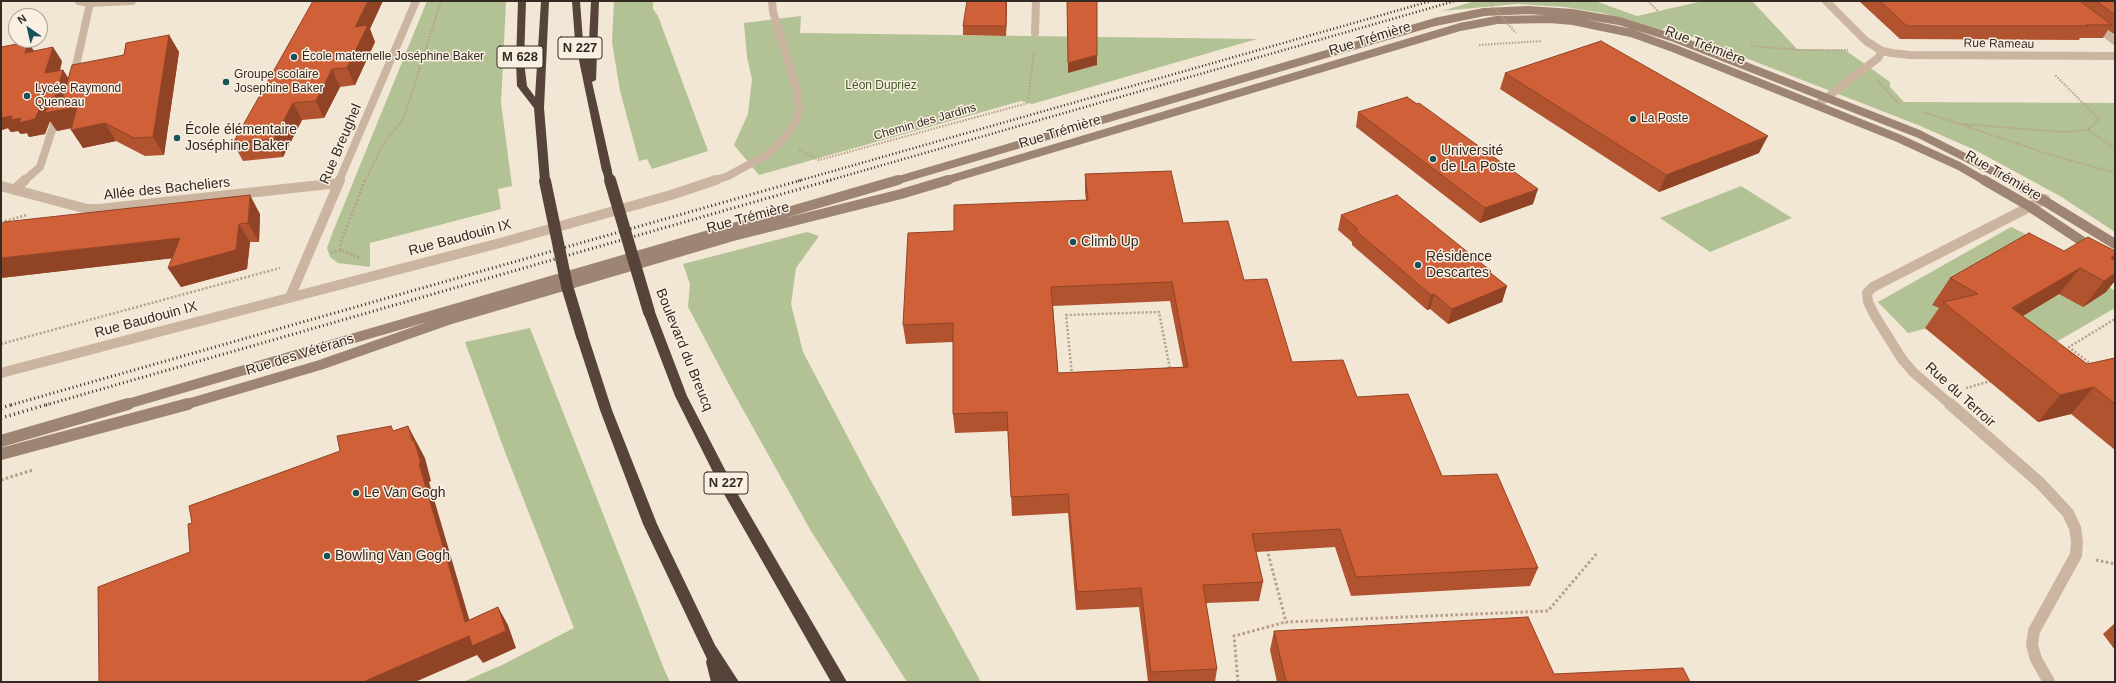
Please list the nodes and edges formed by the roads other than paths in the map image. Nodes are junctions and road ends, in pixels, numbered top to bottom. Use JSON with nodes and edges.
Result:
{"nodes":[{"id":1,"x":79,"y":1,"type":"edge"},
{"id":2,"x":132,"y":1,"type":"edge"},
{"id":3,"x":416,"y":1,"type":"edge"},
{"id":4,"x":522,"y":1,"type":"edge"},
{"id":5,"x":545,"y":1,"type":"edge"},
{"id":6,"x":576,"y":1,"type":"edge"},
{"id":7,"x":595,"y":1,"type":"edge"},
{"id":8,"x":772,"y":1,"type":"edge"},
{"id":9,"x":1036,"y":1,"type":"edge"},
{"id":10,"x":1826,"y":1,"type":"edge"},
{"id":11,"x":90,"y":3,"type":"junction"},
{"id":12,"x":2092,"y":23,"type":"edge"},
{"id":13,"x":1035,"y":33,"type":"road end"},
{"id":14,"x":2115,"y":40,"type":"edge"},
{"id":15,"x":1882,"y":51,"type":"junction"},
{"id":16,"x":2115,"y":56,"type":"edge"},
{"id":17,"x":77,"y":84,"type":"edge"},
{"id":18,"x":590,"y":95,"type":"junction"},
{"id":19,"x":1826,"y":98,"type":"junction"},
{"id":20,"x":1817,"y":105,"type":"junction"},
{"id":21,"x":539,"y":108,"type":"junction"},
{"id":22,"x":70,"y":113,"type":"edge"},
{"id":23,"x":338,"y":184,"type":"junction"},
{"id":24,"x":1,"y":186,"type":"edge"},
{"id":25,"x":14,"y":190,"type":"junction"},
{"id":26,"x":2045,"y":199,"type":"junction"},
{"id":27,"x":2029,"y":206,"type":"junction"},
{"id":28,"x":2115,"y":244,"type":"edge"},
{"id":29,"x":2115,"y":263,"type":"edge"},
{"id":30,"x":603,"y":270,"type":"junction"},
{"id":31,"x":290,"y":297,"type":"junction"},
{"id":32,"x":1,"y":373,"type":"edge"},
{"id":33,"x":1,"y":441,"type":"edge"},
{"id":34,"x":1,"y":454,"type":"edge"},
{"id":35,"x":710,"y":650,"type":"junction"},
{"id":36,"x":719,"y":682,"type":"edge"},
{"id":37,"x":731,"y":682,"type":"edge"},
{"id":38,"x":839,"y":682,"type":"edge"},
{"id":39,"x":2049,"y":682,"type":"edge"}],
"edges":[{"from":1,"to":11,"type":"street"},
{"from":2,"to":11,"type":"street"},
{"from":3,"to":23,"type":"street","name":"Rue Breughel"},
{"from":4,"to":21,"type":"highway","number":"M 628"},
{"from":5,"to":21,"type":"highway","number":"N 227"},
{"from":6,"to":18,"type":"highway","name":"Boulevard du Breucq","number":"N 227"},
{"from":7,"to":18,"type":"highway"},
{"from":8,"to":31,"type":"street","name":"Rue Baudouin IX"},
{"from":9,"to":13,"type":"street"},
{"from":10,"to":15,"type":"street","name":"Rue Rameau"},
{"from":11,"to":17,"type":"street"},
{"from":12,"to":14,"type":"street"},
{"from":15,"to":16,"type":"street","name":"Rue Rameau"},
{"from":15,"to":19,"type":"street"},
{"from":18,"to":38,"type":"highway","name":"Boulevard du Breucq","number":"N 227","bridge":true},
{"from":19,"to":20,"type":"street"},
{"from":19,"to":26,"type":"main road","name":"Rue Trémière"},
{"from":19,"to":30,"type":"main road","name":"Rue Trémière"},
{"from":20,"to":27,"type":"main road","name":"Rue Trémière"},
{"from":20,"to":30,"type":"main road","name":"Rue Trémière"},
{"from":21,"to":35,"type":"highway","number":"N 227","bridge":true},
{"from":22,"to":25,"type":"street"},
{"from":23,"to":25,"type":"street","name":"Allée des Bacheliers"},
{"from":23,"to":31,"type":"street","name":"Rue Breughel"},
{"from":24,"to":25,"type":"street","name":"Allée des Bacheliers"},
{"from":26,"to":27,"type":"street","name":"Rue du Terroir"},
{"from":26,"to":28,"type":"main road","name":"Rue Trémière"},
{"from":27,"to":29,"type":"main road","name":"Rue Trémière"},
{"from":27,"to":39,"type":"street","name":"Rue du Terroir"},
{"from":30,"to":33,"type":"main road","name":"Rue des Vétérans"},
{"from":30,"to":34,"type":"main road","name":"Rue des Vétérans"},
{"from":31,"to":32,"type":"street","name":"Rue Baudouin IX"},
{"from":35,"to":36,"type":"highway"},
{"from":35,"to":37,"type":"highway"}]}
